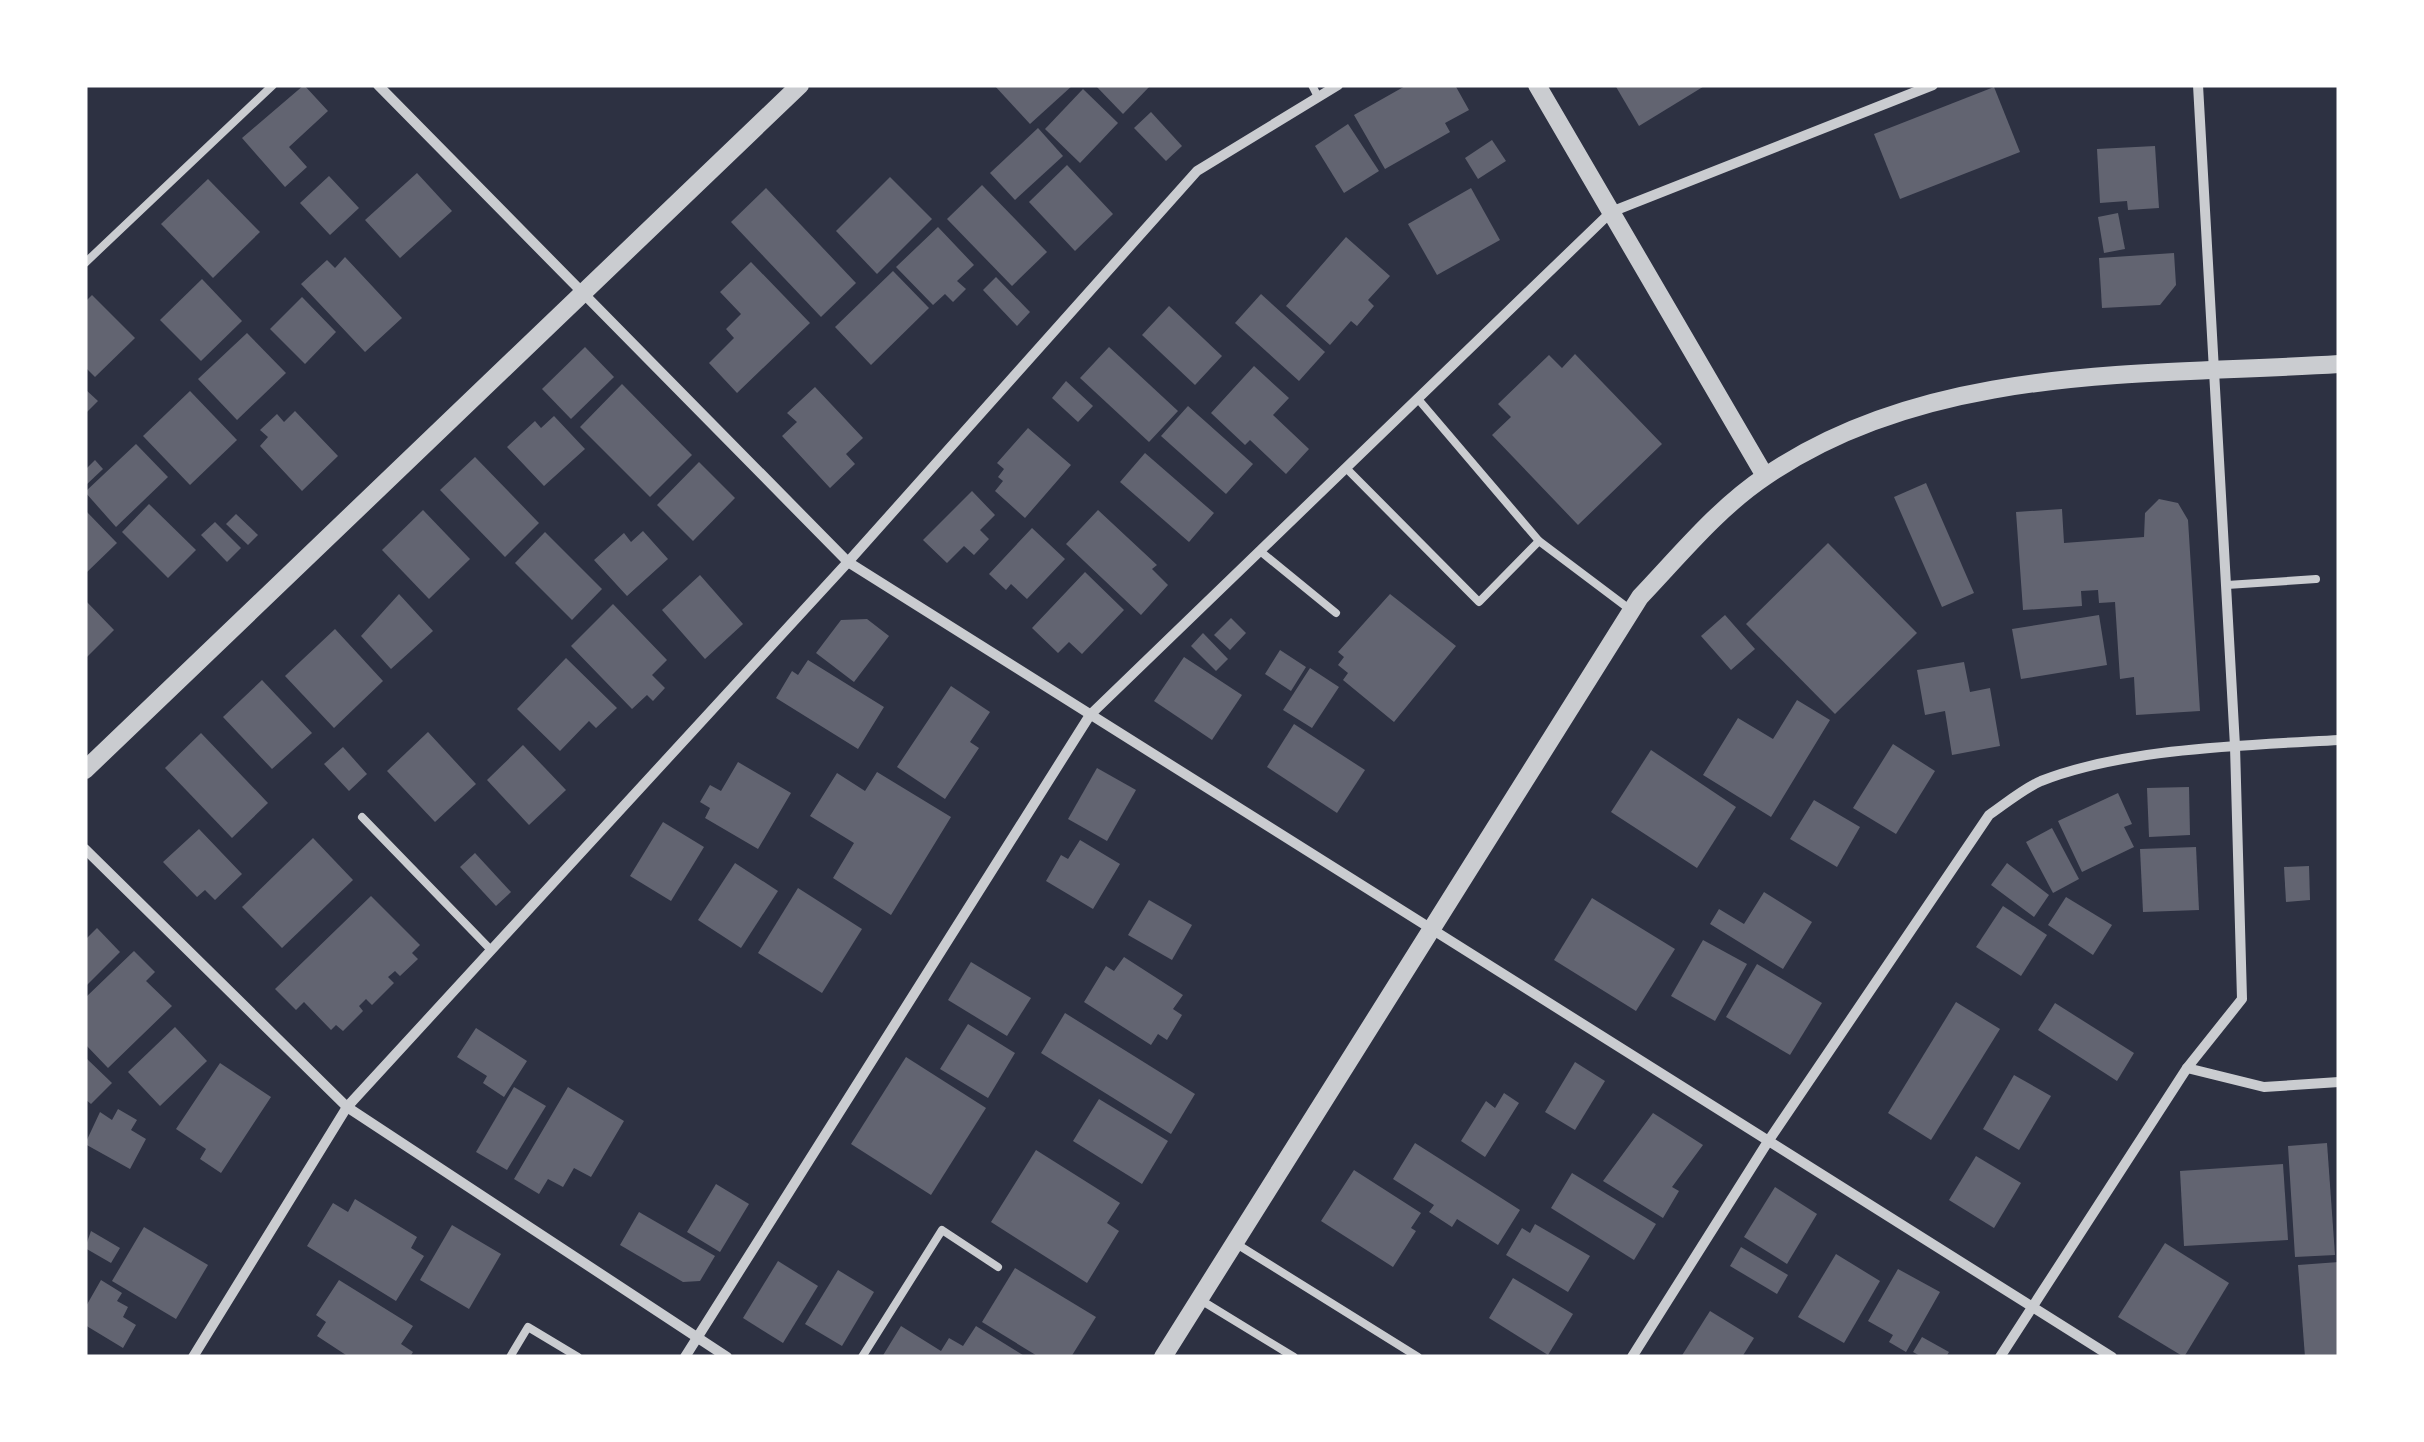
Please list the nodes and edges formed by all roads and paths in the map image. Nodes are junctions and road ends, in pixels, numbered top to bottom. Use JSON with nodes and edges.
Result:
{"nodes":[{"id":1,"x":272,"y":85,"type":"edge"},
{"id":2,"x":378,"y":85,"type":"edge"},
{"id":3,"x":800,"y":85,"type":"edge"},
{"id":4,"x":1312,"y":85,"type":"edge"},
{"id":5,"x":1338,"y":85,"type":"edge"},
{"id":6,"x":1536,"y":85,"type":"edge"},
{"id":7,"x":1932,"y":85,"type":"edge"},
{"id":8,"x":2198,"y":85,"type":"edge"},
{"id":9,"x":1318,"y":97,"type":"junction"},
{"id":10,"x":1611,"y":212,"type":"junction"},
{"id":11,"x":85,"y":263,"type":"edge"},
{"id":12,"x":583,"y":294,"type":"junction"},
{"id":13,"x":2339,"y":364,"type":"edge"},
{"id":14,"x":2215,"y":372,"type":"junction"},
{"id":15,"x":1418,"y":398,"type":"junction"},
{"id":16,"x":1346,"y":468,"type":"junction"},
{"id":17,"x":1765,"y":476,"type":"junction"},
{"id":18,"x":1539,"y":541,"type":"junction"},
{"id":19,"x":1260,"y":551,"type":"junction"},
{"id":20,"x":848,"y":562,"type":"junction"},
{"id":21,"x":2316,"y":580,"type":"dead end"},
{"id":22,"x":2227,"y":585,"type":"junction"},
{"id":23,"x":1632,"y":611,"type":"junction"},
{"id":24,"x":1336,"y":612,"type":"dead end"},
{"id":25,"x":1090,"y":715,"type":"junction"},
{"id":26,"x":2339,"y":740,"type":"edge"},
{"id":27,"x":2235,"y":746,"type":"junction"},
{"id":28,"x":85,"y":770,"type":"edge"},
{"id":29,"x":362,"y":817,"type":"dead end"},
{"id":30,"x":85,"y":849,"type":"edge"},
{"id":31,"x":1431,"y":928,"type":"junction"},
{"id":32,"x":491,"y":950,"type":"junction"},
{"id":33,"x":2186,"y":1068,"type":"junction"},
{"id":34,"x":2339,"y":1082,"type":"edge"},
{"id":35,"x":347,"y":1106,"type":"junction"},
{"id":36,"x":1767,"y":1143,"type":"junction"},
{"id":37,"x":1234,"y":1243,"type":"junction"},
{"id":38,"x":998,"y":1267,"type":"dead end"},
{"id":39,"x":1199,"y":1298,"type":"junction"},
{"id":40,"x":2032,"y":1307,"type":"junction"},
{"id":41,"x":697,"y":1338,"type":"junction"},
{"id":42,"x":193,"y":1357,"type":"edge"},
{"id":43,"x":510,"y":1357,"type":"edge"},
{"id":44,"x":578,"y":1357,"type":"edge"},
{"id":45,"x":685,"y":1357,"type":"edge"},
{"id":46,"x":728,"y":1357,"type":"edge"},
{"id":47,"x":862,"y":1357,"type":"edge"},
{"id":48,"x":1163,"y":1357,"type":"edge"},
{"id":49,"x":1294,"y":1357,"type":"edge"},
{"id":50,"x":1418,"y":1357,"type":"edge"},
{"id":51,"x":1632,"y":1357,"type":"edge"},
{"id":52,"x":2000,"y":1357,"type":"edge"},
{"id":53,"x":2112,"y":1357,"type":"edge"}],
"edges":[{"from":1,"to":11,"type":"lane"},
{"from":2,"to":12,"type":"street"},
{"from":3,"to":12,"type":"street"},
{"from":4,"to":9,"type":"lane"},
{"from":5,"to":9,"type":"street"},
{"from":6,"to":10,"type":"street"},
{"from":7,"to":10,"type":"street"},
{"from":8,"to":14,"type":"street"},
{"from":9,"to":20,"type":"street"},
{"from":10,"to":15,"type":"street"},
{"from":10,"to":17,"type":"street"},
{"from":12,"to":20,"type":"street"},
{"from":12,"to":28,"type":"street"},
{"from":13,"to":14,"type":"street"},
{"from":14,"to":17,"type":"street"},
{"from":14,"to":22,"type":"street"},
{"from":15,"to":16,"type":"street"},
{"from":15,"to":18,"type":"lane"},
{"from":16,"to":18,"type":"lane"},
{"from":16,"to":19,"type":"street"},
{"from":17,"to":23,"type":"street"},
{"from":18,"to":23,"type":"lane"},
{"from":19,"to":24,"type":"lane"},
{"from":19,"to":25,"type":"street"},
{"from":20,"to":25,"type":"street"},
{"from":20,"to":32,"type":"street"},
{"from":21,"to":22,"type":"lane"},
{"from":22,"to":27,"type":"street"},
{"from":23,"to":31,"type":"street"},
{"from":25,"to":31,"type":"street"},
{"from":25,"to":41,"type":"street"},
{"from":26,"to":27,"type":"street"},
{"from":27,"to":33,"type":"street"},
{"from":27,"to":36,"type":"street"},
{"from":29,"to":32,"type":"lane"},
{"from":30,"to":35,"type":"street"},
{"from":31,"to":36,"type":"street"},
{"from":31,"to":37,"type":"street"},
{"from":32,"to":35,"type":"street"},
{"from":33,"to":34,"type":"street"},
{"from":33,"to":40,"type":"street"},
{"from":35,"to":41,"type":"street"},
{"from":35,"to":42,"type":"street"},
{"from":36,"to":40,"type":"street"},
{"from":36,"to":51,"type":"street"},
{"from":37,"to":39,"type":"street"},
{"from":37,"to":50,"type":"lane"},
{"from":38,"to":47,"type":"lane"},
{"from":39,"to":48,"type":"street"},
{"from":39,"to":49,"type":"lane"},
{"from":40,"to":52,"type":"street"},
{"from":40,"to":53,"type":"street"},
{"from":41,"to":45,"type":"street"},
{"from":41,"to":46,"type":"street"},
{"from":43,"to":44,"type":"lane"}]}
